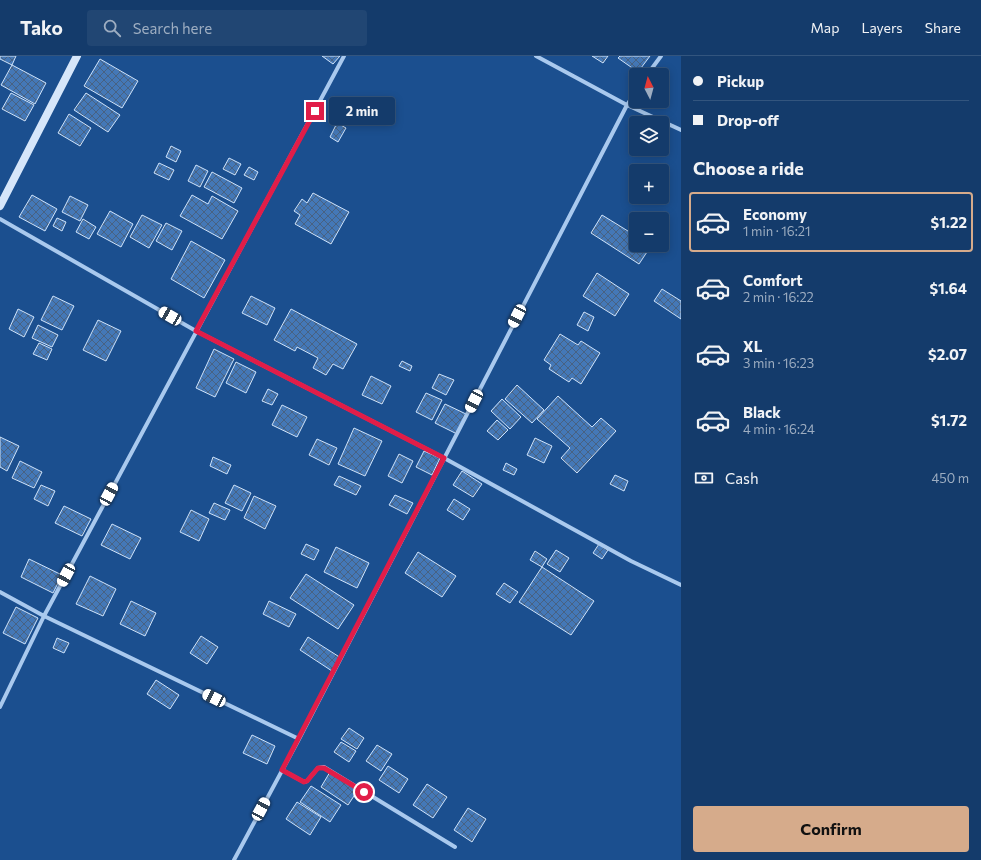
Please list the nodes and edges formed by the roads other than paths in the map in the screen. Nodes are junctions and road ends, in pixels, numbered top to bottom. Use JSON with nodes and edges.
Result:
{"nodes":[{"id":1,"x":77,"y":56,"type":"edge"},
{"id":2,"x":344,"y":56,"type":"edge"},
{"id":3,"x":536,"y":56,"type":"edge"},
{"id":4,"x":661,"y":56,"type":"edge"},
{"id":5,"x":652,"y":68,"type":"edge"},
{"id":6,"x":629,"y":101,"type":"edge"},
{"id":7,"x":627,"y":104,"type":"junction"},
{"id":8,"x":681,"y":130,"type":"edge"},
{"id":9,"x":0,"y":206,"type":"edge"},
{"id":10,"x":0,"y":219,"type":"edge"},
{"id":11,"x":196,"y":331,"type":"junction"},
{"id":12,"x":444,"y":458,"type":"junction"},
{"id":13,"x":681,"y":585,"type":"edge"},
{"id":14,"x":0,"y":592,"type":"edge"},
{"id":15,"x":44,"y":616,"type":"junction"},
{"id":16,"x":0,"y":707,"type":"edge"},
{"id":17,"x":299,"y":739,"type":"junction"},
{"id":18,"x":282,"y":770,"type":"junction"},
{"id":19,"x":455,"y":847,"type":"dead end"},
{"id":20,"x":234,"y":860,"type":"edge"}],
"edges":[{"from":1,"to":9,"type":"main road"},
{"from":2,"to":11,"type":"street"},
{"from":3,"to":7,"type":"street"},
{"from":4,"to":5,"type":"street"},
{"from":6,"to":7,"type":"street"},
{"from":7,"to":8,"type":"street"},
{"from":7,"to":12,"type":"street"},
{"from":10,"to":11,"type":"street"},
{"from":11,"to":12,"type":"street"},
{"from":11,"to":15,"type":"street"},
{"from":12,"to":13,"type":"street"},
{"from":12,"to":17,"type":"street"},
{"from":14,"to":15,"type":"street"},
{"from":15,"to":16,"type":"street"},
{"from":15,"to":17,"type":"street"},
{"from":17,"to":18,"type":"street"},
{"from":18,"to":19,"type":"street"},
{"from":18,"to":20,"type":"street"}]}
